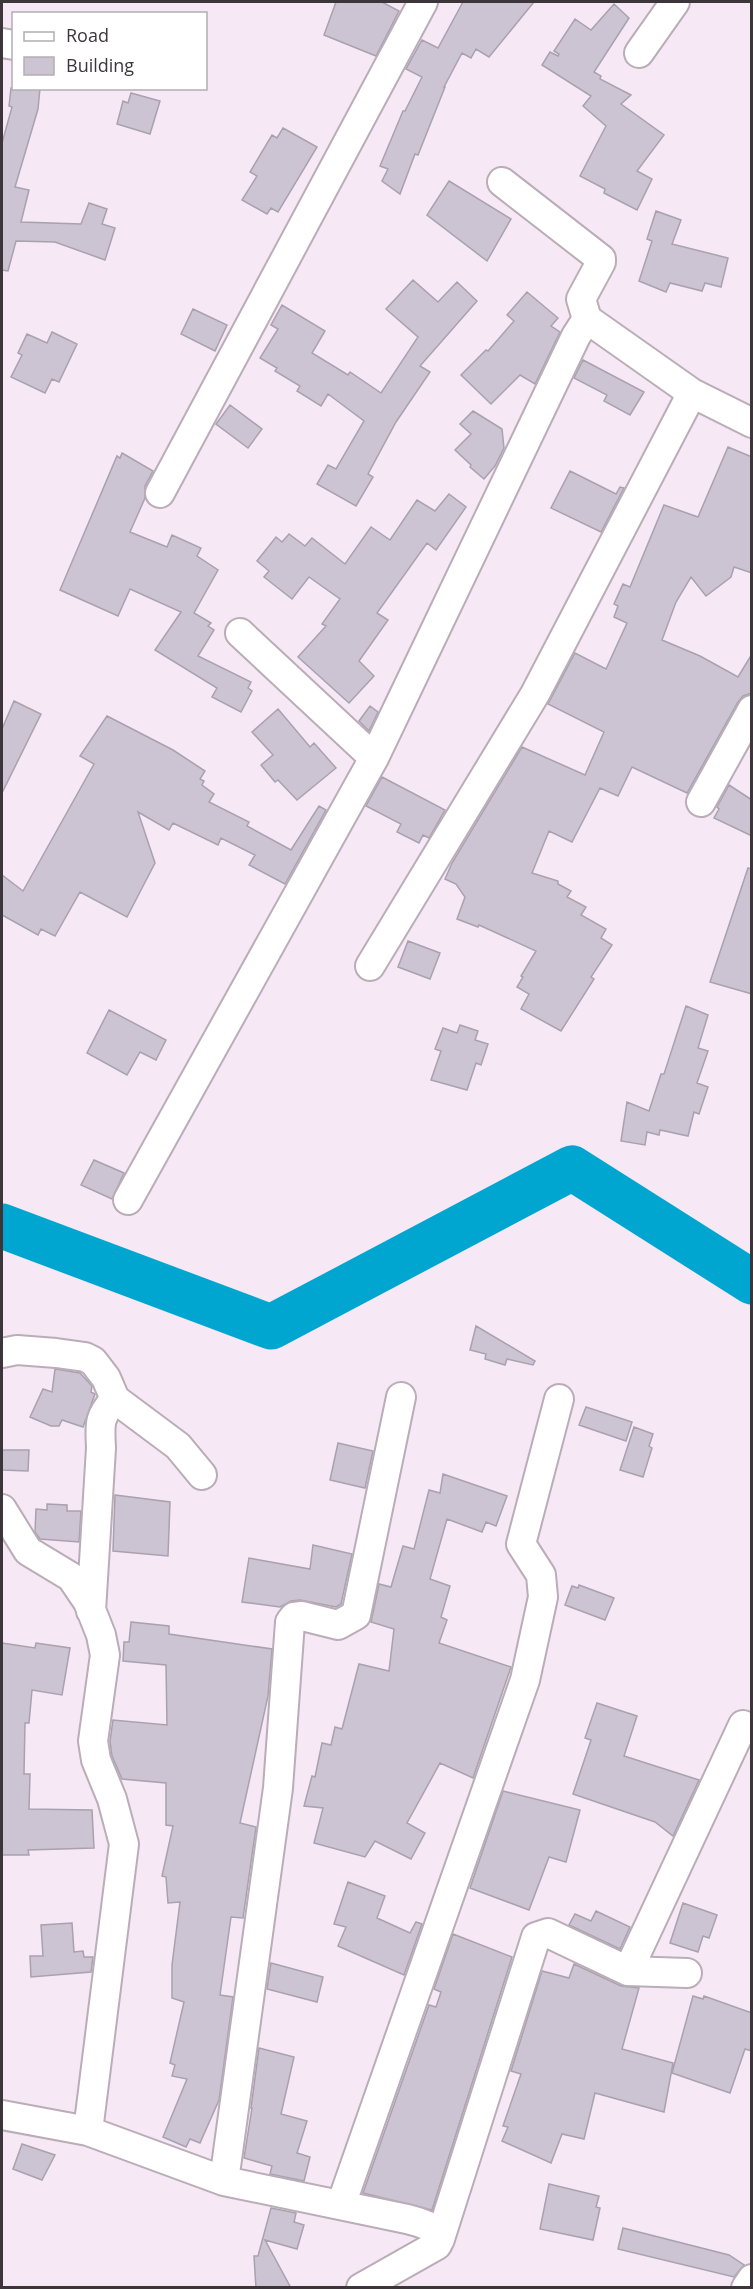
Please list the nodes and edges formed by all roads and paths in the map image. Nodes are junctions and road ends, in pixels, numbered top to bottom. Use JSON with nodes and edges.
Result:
{"nodes":[{"id":1,"x":423,"y":2,"type":"edge"},
{"id":2,"x":675,"y":2,"type":"edge"},
{"id":3,"x":639,"y":53,"type":"dead end"},
{"id":4,"x":502,"y":182,"type":"dead end"},
{"id":5,"x":587,"y":318,"type":"junction"},
{"id":6,"x":692,"y":393,"type":"junction"},
{"id":7,"x":752,"y":423,"type":"edge"},
{"id":8,"x":160,"y":493,"type":"dead end"},
{"id":9,"x":240,"y":633,"type":"dead end"},
{"id":10,"x":752,"y":710,"type":"edge"},
{"id":11,"x":374,"y":758,"type":"junction"},
{"id":12,"x":701,"y":802,"type":"dead end"},
{"id":13,"x":370,"y":966,"type":"dead end"},
{"id":14,"x":128,"y":1200,"type":"dead end"},
{"id":15,"x":2,"y":1353,"type":"edge"},
{"id":16,"x":401,"y":1397,"type":"dead end"},
{"id":17,"x":115,"y":1399,"type":"junction"},
{"id":18,"x":559,"y":1399,"type":"dead end"},
{"id":19,"x":202,"y":1475,"type":"dead end"},
{"id":20,"x":2,"y":1509,"type":"edge"},
{"id":21,"x":91,"y":1611,"type":"junction"},
{"id":22,"x":743,"y":1725,"type":"dead end"},
{"id":23,"x":628,"y":1971,"type":"junction"},
{"id":24,"x":687,"y":1973,"type":"dead end"},
{"id":25,"x":2,"y":2115,"type":"edge"},
{"id":26,"x":88,"y":2131,"type":"junction"},
{"id":27,"x":224,"y":2181,"type":"junction"},
{"id":28,"x":341,"y":2205,"type":"junction"},
{"id":29,"x":440,"y":2239,"type":"junction"},
{"id":30,"x":752,"y":2279,"type":"edge"},
{"id":31,"x":361,"y":2288,"type":"edge"},
{"id":32,"x":746,"y":2288,"type":"edge"}],
"edges":[{"from":1,"to":8,"type":"street"},
{"from":2,"to":3,"type":"street"},
{"from":4,"to":5,"type":"street"},
{"from":5,"to":6,"type":"street"},
{"from":5,"to":11,"type":"street"},
{"from":6,"to":7,"type":"street"},
{"from":6,"to":13,"type":"street"},
{"from":9,"to":11,"type":"street"},
{"from":10,"to":12,"type":"street"},
{"from":11,"to":14,"type":"street"},
{"from":15,"to":17,"type":"street"},
{"from":16,"to":27,"type":"street"},
{"from":17,"to":19,"type":"street"},
{"from":17,"to":21,"type":"street"},
{"from":18,"to":28,"type":"street"},
{"from":20,"to":21,"type":"street"},
{"from":21,"to":26,"type":"street"},
{"from":22,"to":23,"type":"street"},
{"from":23,"to":24,"type":"street"},
{"from":23,"to":29,"type":"street"},
{"from":25,"to":26,"type":"street"},
{"from":26,"to":27,"type":"street"},
{"from":27,"to":28,"type":"street"},
{"from":28,"to":29,"type":"street"},
{"from":29,"to":31,"type":"street"},
{"from":30,"to":32,"type":"street"}]}
